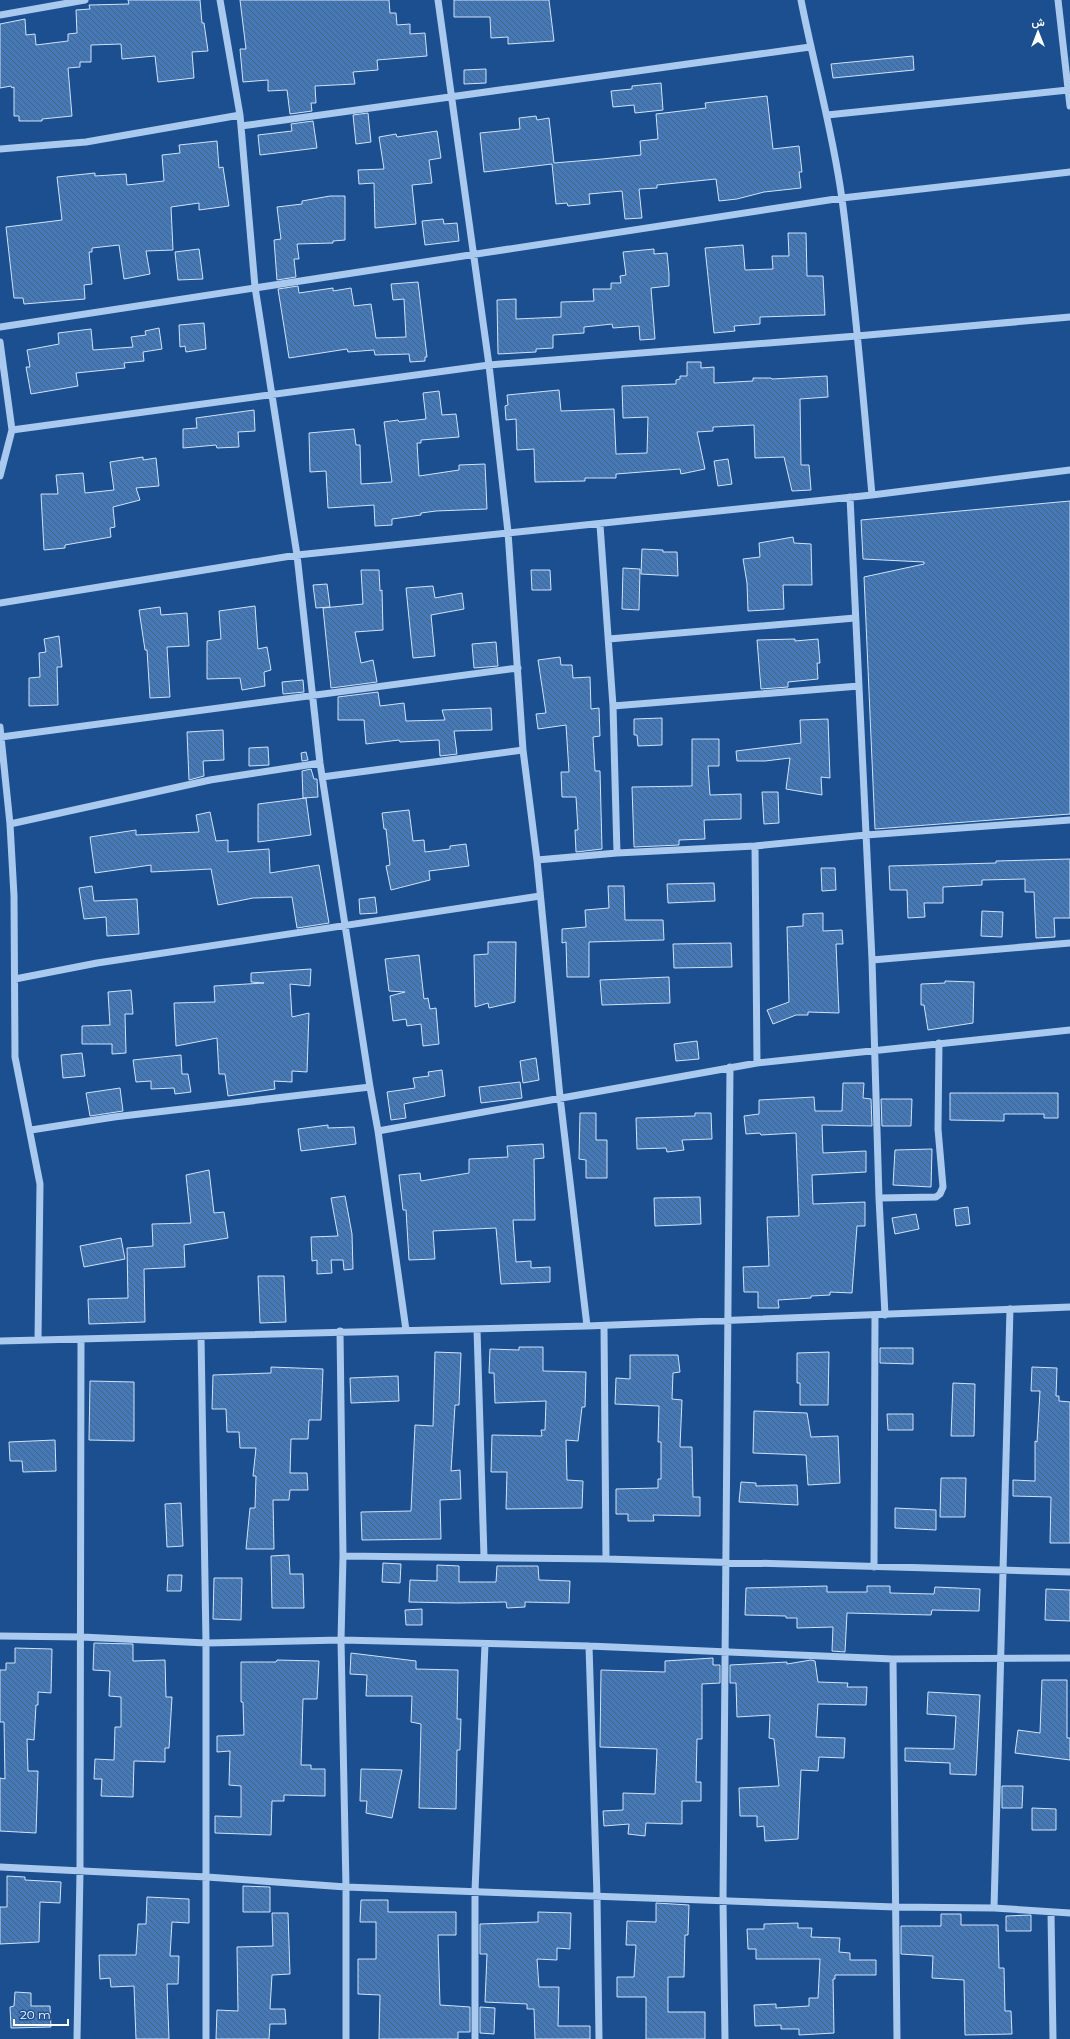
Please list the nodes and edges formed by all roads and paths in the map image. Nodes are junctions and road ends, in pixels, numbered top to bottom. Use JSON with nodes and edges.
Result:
{"nodes":[{"id":1,"x":85,"y":0,"type":"edge"},
{"id":2,"x":220,"y":0,"type":"edge"},
{"id":3,"x":438,"y":0,"type":"edge"},
{"id":4,"x":801,"y":0,"type":"edge"},
{"id":5,"x":1058,"y":0,"type":"edge"},
{"id":6,"x":0,"y":15,"type":"edge"},
{"id":7,"x":810,"y":47,"type":"junction"},
{"id":8,"x":1068,"y":90,"type":"junction"},
{"id":9,"x":451,"y":97,"type":"junction"},
{"id":10,"x":1070,"y":106,"type":"edge"},
{"id":11,"x":240,"y":115,"type":"junction"},
{"id":12,"x":827,"y":115,"type":"junction"},
{"id":13,"x":241,"y":126,"type":"junction"},
{"id":14,"x":0,"y":150,"type":"edge"},
{"id":15,"x":1070,"y":172,"type":"edge"},
{"id":16,"x":842,"y":198,"type":"junction"},
{"id":17,"x":473,"y":254,"type":"junction"},
{"id":18,"x":255,"y":288,"type":"junction"},
{"id":19,"x":1070,"y":317,"type":"edge"},
{"id":20,"x":0,"y":327,"type":"edge"},
{"id":21,"x":857,"y":336,"type":"junction"},
{"id":22,"x":0,"y":342,"type":"edge"},
{"id":23,"x":489,"y":365,"type":"junction"},
{"id":24,"x":271,"y":394,"type":"junction"},
{"id":25,"x":12,"y":430,"type":"junction"},
{"id":26,"x":1070,"y":470,"type":"edge"},
{"id":27,"x":0,"y":476,"type":"edge"},
{"id":28,"x":872,"y":495,"type":"junction"},
{"id":29,"x":850,"y":497,"type":"junction"},
{"id":30,"x":600,"y":525,"type":"junction"},
{"id":31,"x":508,"y":532,"type":"junction"},
{"id":32,"x":297,"y":555,"type":"junction"},
{"id":33,"x":0,"y":603,"type":"edge"},
{"id":34,"x":855,"y":618,"type":"junction"},
{"id":35,"x":609,"y":639,"type":"junction"},
{"id":36,"x":518,"y":668,"type":"junction"},
{"id":37,"x":858,"y":686,"type":"junction"},
{"id":38,"x":312,"y":696,"type":"junction"},
{"id":39,"x":613,"y":706,"type":"junction"},
{"id":40,"x":0,"y":727,"type":"edge"},
{"id":41,"x":1,"y":737,"type":"edge"},
{"id":42,"x":523,"y":750,"type":"junction"},
{"id":43,"x":320,"y":763,"type":"junction"},
{"id":44,"x":322,"y":777,"type":"junction"},
{"id":45,"x":1070,"y":820,"type":"edge"},
{"id":46,"x":10,"y":824,"type":"junction"},
{"id":47,"x":866,"y":836,"type":"junction"},
{"id":48,"x":755,"y":846,"type":"junction"},
{"id":49,"x":617,"y":853,"type":"junction"},
{"id":50,"x":537,"y":860,"type":"junction"},
{"id":51,"x":540,"y":896,"type":"junction"},
{"id":52,"x":346,"y":925,"type":"junction"},
{"id":53,"x":1070,"y":943,"type":"edge"},
{"id":54,"x":872,"y":960,"type":"junction"},
{"id":55,"x":15,"y":979,"type":"junction"},
{"id":56,"x":1070,"y":1030,"type":"edge"},
{"id":57,"x":939,"y":1043,"type":"junction"},
{"id":58,"x":874,"y":1049,"type":"junction"},
{"id":59,"x":757,"y":1063,"type":"junction"},
{"id":60,"x":730,"y":1067,"type":"junction"},
{"id":61,"x":370,"y":1087,"type":"junction"},
{"id":62,"x":560,"y":1097,"type":"junction"},
{"id":63,"x":31,"y":1130,"type":"junction"},
{"id":64,"x":378,"y":1131,"type":"junction"},
{"id":65,"x":879,"y":1198,"type":"junction"},
{"id":66,"x":1070,"y":1307,"type":"edge"},
{"id":67,"x":1010,"y":1309,"type":"junction"},
{"id":68,"x":885,"y":1314,"type":"junction"},
{"id":69,"x":875,"y":1315,"type":"junction"},
{"id":70,"x":729,"y":1319,"type":"junction"},
{"id":71,"x":587,"y":1326,"type":"junction"},
{"id":72,"x":604,"y":1326,"type":"junction"},
{"id":73,"x":477,"y":1329,"type":"junction"},
{"id":74,"x":406,"y":1330,"type":"junction"},
{"id":75,"x":340,"y":1332,"type":"junction"},
{"id":76,"x":201,"y":1336,"type":"junction"},
{"id":77,"x":38,"y":1340,"type":"junction"},
{"id":78,"x":81,"y":1340,"type":"junction"},
{"id":79,"x":0,"y":1341,"type":"edge"},
{"id":80,"x":343,"y":1556,"type":"junction"},
{"id":81,"x":484,"y":1557,"type":"junction"},
{"id":82,"x":606,"y":1559,"type":"junction"},
{"id":83,"x":725,"y":1563,"type":"junction"},
{"id":84,"x":874,"y":1567,"type":"junction"},
{"id":85,"x":1002,"y":1571,"type":"junction"},
{"id":86,"x":1070,"y":1572,"type":"edge"},
{"id":87,"x":0,"y":1636,"type":"edge"},
{"id":88,"x":82,"y":1637,"type":"junction"},
{"id":89,"x":341,"y":1640,"type":"junction"},
{"id":90,"x":206,"y":1643,"type":"junction"},
{"id":91,"x":485,"y":1644,"type":"junction"},
{"id":92,"x":589,"y":1646,"type":"junction"},
{"id":93,"x":725,"y":1651,"type":"junction"},
{"id":94,"x":1001,"y":1658,"type":"junction"},
{"id":95,"x":1070,"y":1658,"type":"edge"},
{"id":96,"x":893,"y":1659,"type":"junction"},
{"id":97,"x":0,"y":1868,"type":"edge"},
{"id":98,"x":80,"y":1872,"type":"junction"},
{"id":99,"x":207,"y":1877,"type":"junction"},
{"id":100,"x":346,"y":1887,"type":"junction"},
{"id":101,"x":475,"y":1890,"type":"junction"},
{"id":102,"x":597,"y":1896,"type":"junction"},
{"id":103,"x":723,"y":1901,"type":"junction"},
{"id":104,"x":895,"y":1908,"type":"junction"},
{"id":105,"x":994,"y":1908,"type":"junction"},
{"id":106,"x":1051,"y":1913,"type":"junction"},
{"id":107,"x":1070,"y":1913,"type":"edge"},
{"id":108,"x":77,"y":2039,"type":"edge"},
{"id":109,"x":206,"y":2039,"type":"edge"},
{"id":110,"x":346,"y":2039,"type":"edge"},
{"id":111,"x":475,"y":2039,"type":"edge"},
{"id":112,"x":599,"y":2039,"type":"edge"},
{"id":113,"x":725,"y":2039,"type":"edge"},
{"id":114,"x":897,"y":2039,"type":"edge"},
{"id":115,"x":1053,"y":2039,"type":"edge"}],
"edges":[{"from":1,"to":6,"type":"street"},
{"from":2,"to":11,"type":"street"},
{"from":3,"to":9,"type":"street"},
{"from":4,"to":7,"type":"street"},
{"from":5,"to":8,"type":"street"},
{"from":7,"to":9,"type":"street"},
{"from":7,"to":12,"type":"street"},
{"from":8,"to":10,"type":"street"},
{"from":8,"to":12,"type":"street"},
{"from":9,"to":13,"type":"street"},
{"from":9,"to":17,"type":"street"},
{"from":11,"to":13,"type":"street"},
{"from":11,"to":14,"type":"street"},
{"from":12,"to":16,"type":"street"},
{"from":13,"to":18,"type":"street"},
{"from":15,"to":16,"type":"street"},
{"from":16,"to":17,"type":"street"},
{"from":16,"to":21,"type":"street"},
{"from":17,"to":18,"type":"street"},
{"from":17,"to":23,"type":"street"},
{"from":18,"to":20,"type":"street"},
{"from":18,"to":24,"type":"street"},
{"from":19,"to":21,"type":"street"},
{"from":21,"to":23,"type":"street"},
{"from":21,"to":28,"type":"street"},
{"from":22,"to":25,"type":"street"},
{"from":23,"to":24,"type":"street"},
{"from":23,"to":31,"type":"street"},
{"from":24,"to":25,"type":"street"},
{"from":24,"to":32,"type":"street"},
{"from":25,"to":27,"type":"street"},
{"from":26,"to":28,"type":"street"},
{"from":28,"to":29,"type":"street"},
{"from":29,"to":30,"type":"street"},
{"from":29,"to":34,"type":"street"},
{"from":30,"to":31,"type":"street"},
{"from":30,"to":35,"type":"street"},
{"from":31,"to":32,"type":"street"},
{"from":31,"to":36,"type":"street"},
{"from":32,"to":33,"type":"street"},
{"from":32,"to":38,"type":"street"},
{"from":34,"to":35,"type":"street"},
{"from":34,"to":37,"type":"street"},
{"from":35,"to":39,"type":"street"},
{"from":36,"to":38,"type":"street"},
{"from":36,"to":42,"type":"street"},
{"from":37,"to":39,"type":"street"},
{"from":37,"to":47,"type":"street"},
{"from":38,"to":41,"type":"street"},
{"from":38,"to":43,"type":"street"},
{"from":39,"to":49,"type":"street"},
{"from":40,"to":41,"type":"street"},
{"from":41,"to":46,"type":"street"},
{"from":42,"to":44,"type":"street"},
{"from":42,"to":50,"type":"street"},
{"from":43,"to":44,"type":"street"},
{"from":43,"to":46,"type":"street"},
{"from":44,"to":52,"type":"street"},
{"from":45,"to":47,"type":"street"},
{"from":46,"to":55,"type":"street"},
{"from":47,"to":48,"type":"street"},
{"from":47,"to":54,"type":"street"},
{"from":48,"to":49,"type":"street"},
{"from":48,"to":59,"type":"street"},
{"from":49,"to":50,"type":"street"},
{"from":50,"to":51,"type":"street"},
{"from":51,"to":52,"type":"street"},
{"from":51,"to":62,"type":"street"},
{"from":52,"to":55,"type":"street"},
{"from":52,"to":61,"type":"street"},
{"from":53,"to":54,"type":"street"},
{"from":54,"to":58,"type":"street"},
{"from":55,"to":63,"type":"street"},
{"from":56,"to":57,"type":"street"},
{"from":57,"to":58,"type":"street"},
{"from":57,"to":65,"type":"street"},
{"from":58,"to":59,"type":"street"},
{"from":58,"to":65,"type":"street"},
{"from":59,"to":60,"type":"street"},
{"from":60,"to":62,"type":"street"},
{"from":60,"to":70,"type":"street"},
{"from":61,"to":63,"type":"street"},
{"from":61,"to":64,"type":"street"},
{"from":62,"to":64,"type":"street"},
{"from":62,"to":71,"type":"street"},
{"from":63,"to":77,"type":"street"},
{"from":64,"to":74,"type":"street"},
{"from":65,"to":68,"type":"street"},
{"from":66,"to":67,"type":"street"},
{"from":67,"to":68,"type":"street"},
{"from":67,"to":85,"type":"street"},
{"from":68,"to":69,"type":"street"},
{"from":69,"to":70,"type":"street"},
{"from":69,"to":84,"type":"street"},
{"from":70,"to":72,"type":"street"},
{"from":70,"to":83,"type":"street"},
{"from":71,"to":72,"type":"street"},
{"from":71,"to":73,"type":"street"},
{"from":72,"to":82,"type":"street"},
{"from":73,"to":74,"type":"street"},
{"from":73,"to":81,"type":"street"},
{"from":74,"to":75,"type":"street"},
{"from":75,"to":76,"type":"street"},
{"from":75,"to":80,"type":"street"},
{"from":76,"to":78,"type":"street"},
{"from":76,"to":90,"type":"street"},
{"from":77,"to":78,"type":"street"},
{"from":77,"to":79,"type":"street"},
{"from":78,"to":88,"type":"street"},
{"from":80,"to":81,"type":"street"},
{"from":80,"to":89,"type":"street"},
{"from":81,"to":82,"type":"street"},
{"from":82,"to":83,"type":"street"},
{"from":83,"to":84,"type":"street"},
{"from":83,"to":93,"type":"street"},
{"from":84,"to":85,"type":"street"},
{"from":85,"to":86,"type":"street"},
{"from":85,"to":94,"type":"street"},
{"from":87,"to":88,"type":"street"},
{"from":88,"to":90,"type":"street"},
{"from":88,"to":98,"type":"street"},
{"from":89,"to":90,"type":"street"},
{"from":89,"to":91,"type":"street"},
{"from":89,"to":100,"type":"street"},
{"from":90,"to":99,"type":"street"},
{"from":91,"to":92,"type":"street"},
{"from":91,"to":101,"type":"street"},
{"from":92,"to":93,"type":"street"},
{"from":92,"to":102,"type":"street"},
{"from":93,"to":96,"type":"street"},
{"from":93,"to":103,"type":"street"},
{"from":94,"to":95,"type":"street"},
{"from":94,"to":96,"type":"street"},
{"from":94,"to":105,"type":"street"},
{"from":96,"to":104,"type":"street"},
{"from":97,"to":98,"type":"street"},
{"from":98,"to":99,"type":"street"},
{"from":98,"to":108,"type":"street"},
{"from":99,"to":100,"type":"street"},
{"from":99,"to":109,"type":"street"},
{"from":100,"to":101,"type":"street"},
{"from":100,"to":110,"type":"street"},
{"from":101,"to":102,"type":"street"},
{"from":101,"to":111,"type":"street"},
{"from":102,"to":103,"type":"street"},
{"from":102,"to":112,"type":"street"},
{"from":103,"to":104,"type":"street"},
{"from":103,"to":113,"type":"street"},
{"from":104,"to":105,"type":"street"},
{"from":104,"to":114,"type":"street"},
{"from":105,"to":106,"type":"street"},
{"from":106,"to":107,"type":"street"},
{"from":106,"to":115,"type":"street"}]}
